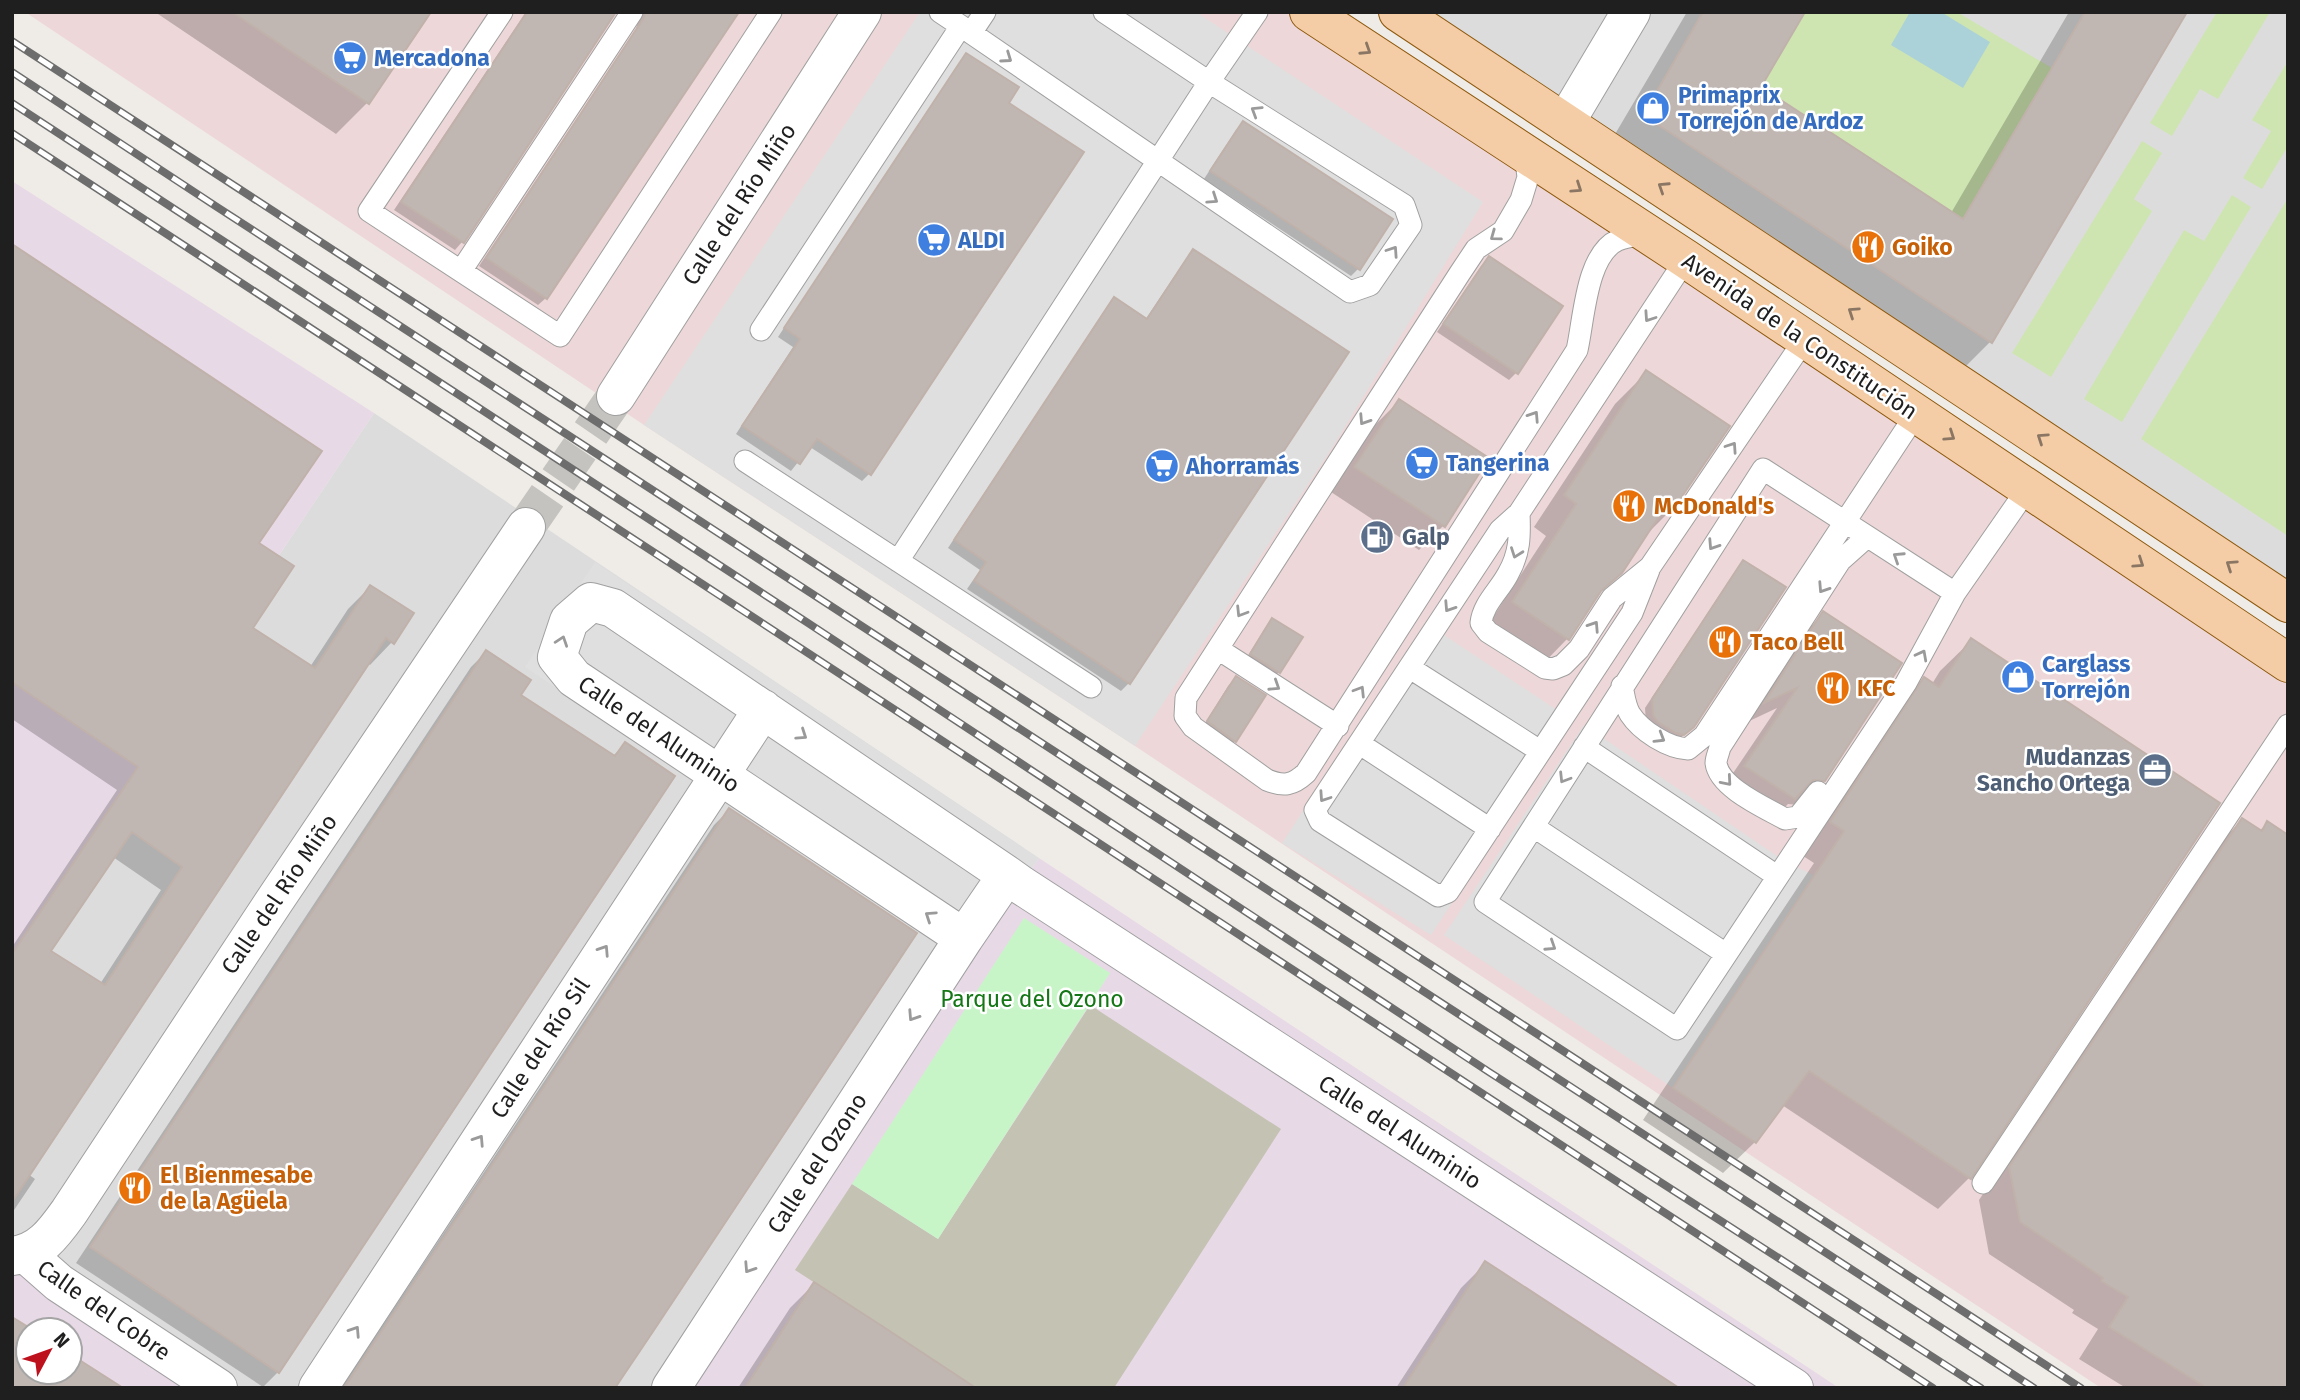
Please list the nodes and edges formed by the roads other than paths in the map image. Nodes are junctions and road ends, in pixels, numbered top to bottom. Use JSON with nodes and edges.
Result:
{"nodes":[{"id":1,"x":502,"y":12,"type":"edge"},
{"id":2,"x":632,"y":12,"type":"edge"},
{"id":3,"x":772,"y":12,"type":"edge"},
{"id":4,"x":862,"y":12,"type":"edge"},
{"id":5,"x":940,"y":12,"type":"edge"},
{"id":6,"x":985,"y":12,"type":"edge"},
{"id":7,"x":1104,"y":12,"type":"edge"},
{"id":8,"x":1257,"y":12,"type":"edge"},
{"id":9,"x":1309,"y":12,"type":"edge"},
{"id":10,"x":1398,"y":12,"type":"edge"},
{"id":11,"x":1631,"y":12,"type":"edge"},
{"id":12,"x":966,"y":29,"type":"junction"},
{"id":13,"x":1209,"y":82,"type":"junction"},
{"id":14,"x":1565,"y":123,"type":"junction"},
{"id":15,"x":1525,"y":154,"type":"junction"},
{"id":16,"x":1157,"y":161,"type":"junction"},
{"id":17,"x":1645,"y":233,"type":"junction"},
{"id":18,"x":1686,"y":260,"type":"junction"},
{"id":19,"x":461,"y":271,"type":"junction"},
{"id":20,"x":761,"y":330,"type":"dead end"},
{"id":21,"x":1805,"y":339,"type":"junction"},
{"id":22,"x":616,"y":396,"type":"tunnel mouth"},
{"id":23,"x":1916,"y":414,"type":"junction"},
{"id":24,"x":746,"y":461,"type":"dead end"},
{"id":25,"x":2028,"y":488,"type":"junction"},
{"id":26,"x":1519,"y":513,"type":"junction"},
{"id":27,"x":1844,"y":522,"type":"junction"},
{"id":28,"x":526,"y":527,"type":"tunnel mouth"},
{"id":29,"x":1867,"y":537,"type":"junction"},
{"id":30,"x":898,"y":561,"type":"junction"},
{"id":31,"x":1650,"y":567,"type":"junction"},
{"id":32,"x":1955,"y":593,"type":"junction"},
{"id":33,"x":2288,"y":603,"type":"edge"},
{"id":34,"x":1218,"y":649,"type":"junction"},
{"id":35,"x":2288,"y":663,"type":"edge"},
{"id":36,"x":1410,"y":667,"type":"junction"},
{"id":37,"x":1906,"y":683,"type":"junction"},
{"id":38,"x":1622,"y":686,"type":"junction"},
{"id":39,"x":1091,"y":687,"type":"dead end"},
{"id":40,"x":763,"y":709,"type":"junction"},
{"id":41,"x":2288,"y":725,"type":"edge"},
{"id":42,"x":1338,"y":726,"type":"junction"},
{"id":43,"x":1360,"y":744,"type":"junction"},
{"id":44,"x":1584,"y":747,"type":"junction"},
{"id":45,"x":1540,"y":751,"type":"junction"},
{"id":46,"x":719,"y":774,"type":"junction"},
{"id":47,"x":1534,"y":827,"type":"junction"},
{"id":48,"x":1490,"y":829,"type":"junction"},
{"id":49,"x":1007,"y":875,"type":"junction"},
{"id":50,"x":1777,"y":876,"type":"junction"},
{"id":51,"x":964,"y":939,"type":"junction"},
{"id":52,"x":1726,"y":954,"type":"junction"},
{"id":53,"x":1983,"y":1184,"type":"dead end"},
{"id":54,"x":19,"y":1255,"type":"edge"},
{"id":55,"x":218,"y":1388,"type":"edge"},
{"id":56,"x":318,"y":1388,"type":"edge"},
{"id":57,"x":671,"y":1388,"type":"edge"},
{"id":58,"x":1794,"y":1388,"type":"edge"}],
"edges":[{"from":1,"to":19,"type":"lane"},
{"from":2,"to":19,"type":"lane"},
{"from":3,"to":19,"type":"lane"},
{"from":4,"to":22,"type":"street","name":"Calle del Río Miño"},
{"from":5,"to":12,"type":"lane"},
{"from":6,"to":12,"type":"lane"},
{"from":7,"to":13,"type":"lane"},
{"from":8,"to":13,"type":"lane"},
{"from":9,"to":15,"type":"main road","name":"Avenida de la Constitución","one_way":true},
{"from":10,"to":14,"type":"main road","name":"Avenida de la Constitución"},
{"from":11,"to":14,"type":"street"},
{"from":12,"to":16,"type":"lane","one_way":true},
{"from":12,"to":20,"type":"lane"},
{"from":13,"to":16,"type":"lane"},
{"from":16,"to":13,"type":"lane","one_way":true},
{"from":33,"to":14,"type":"main road","name":"Avenida de la Constitución","one_way":true},
{"from":15,"to":17,"type":"main road","name":"Avenida de la Constitución","one_way":true},
{"from":15,"to":34,"type":"lane","one_way":true},
{"from":16,"to":30,"type":"lane"},
{"from":17,"to":18,"type":"main road","name":"Avenida de la Constitución"},
{"from":42,"to":17,"type":"lane","one_way":true},
{"from":18,"to":21,"type":"main road","name":"Avenida de la Constitución"},
{"from":18,"to":26,"type":"lane","one_way":true},
{"from":21,"to":23,"type":"main road","name":"Avenida de la Constitución"},
{"from":31,"to":21,"type":"lane","one_way":true},
{"from":23,"to":25,"type":"main road","name":"Avenida de la Constitución","one_way":true},
{"from":23,"to":27,"type":"lane"},
{"from":24,"to":30,"type":"lane"},
{"from":25,"to":32,"type":"lane"},
{"from":25,"to":35,"type":"main road","name":"Avenida de la Constitución","one_way":true},
{"from":26,"to":31,"type":"lane","one_way":true},
{"from":26,"to":36,"type":"lane","one_way":true},
{"from":27,"to":29,"type":"lane"},
{"from":27,"to":38,"type":"lane","one_way":true},
{"from":38,"to":27,"type":"lane","one_way":true},
{"from":28,"to":54,"type":"street","name":"Calle del Río Miño"},
{"from":32,"to":29,"type":"lane","one_way":true},
{"from":29,"to":37,"type":"lane","one_way":true},
{"from":30,"to":39,"type":"lane"},
{"from":31,"to":45,"type":"lane"},
{"from":37,"to":32,"type":"lane","one_way":true},
{"from":34,"to":42,"type":"lane","one_way":true},
{"from":34,"to":42,"type":"lane"},
{"from":36,"to":43,"type":"lane"},
{"from":36,"to":45,"type":"lane"},
{"from":37,"to":50,"type":"lane"},
{"from":38,"to":44,"type":"lane"},
{"from":40,"to":46,"type":"street","name":"Calle del Río Sil"},
{"from":46,"to":40,"type":"street","name":"Calle del Aluminio","one_way":true},
{"from":40,"to":49,"type":"street","name":"Calle del Aluminio","one_way":true},
{"from":41,"to":53,"type":"lane"},
{"from":43,"to":48,"type":"lane"},
{"from":43,"to":48,"type":"lane","one_way":true},
{"from":44,"to":47,"type":"lane","one_way":true},
{"from":44,"to":50,"type":"lane"},
{"from":45,"to":48,"type":"lane"},
{"from":51,"to":46,"type":"street","name":"Calle del Aluminio","one_way":true},
{"from":56,"to":46,"type":"street","name":"Calle del Río Sil","one_way":true},
{"from":47,"to":52,"type":"lane"},
{"from":47,"to":52,"type":"lane","one_way":true},
{"from":49,"to":51,"type":"street"},
{"from":49,"to":58,"type":"street","name":"Calle del Aluminio"},
{"from":50,"to":52,"type":"lane"},
{"from":51,"to":57,"type":"street","name":"Calle del Ozono","one_way":true},
{"from":54,"to":55,"type":"street","name":"Calle del Cobre"}]}
